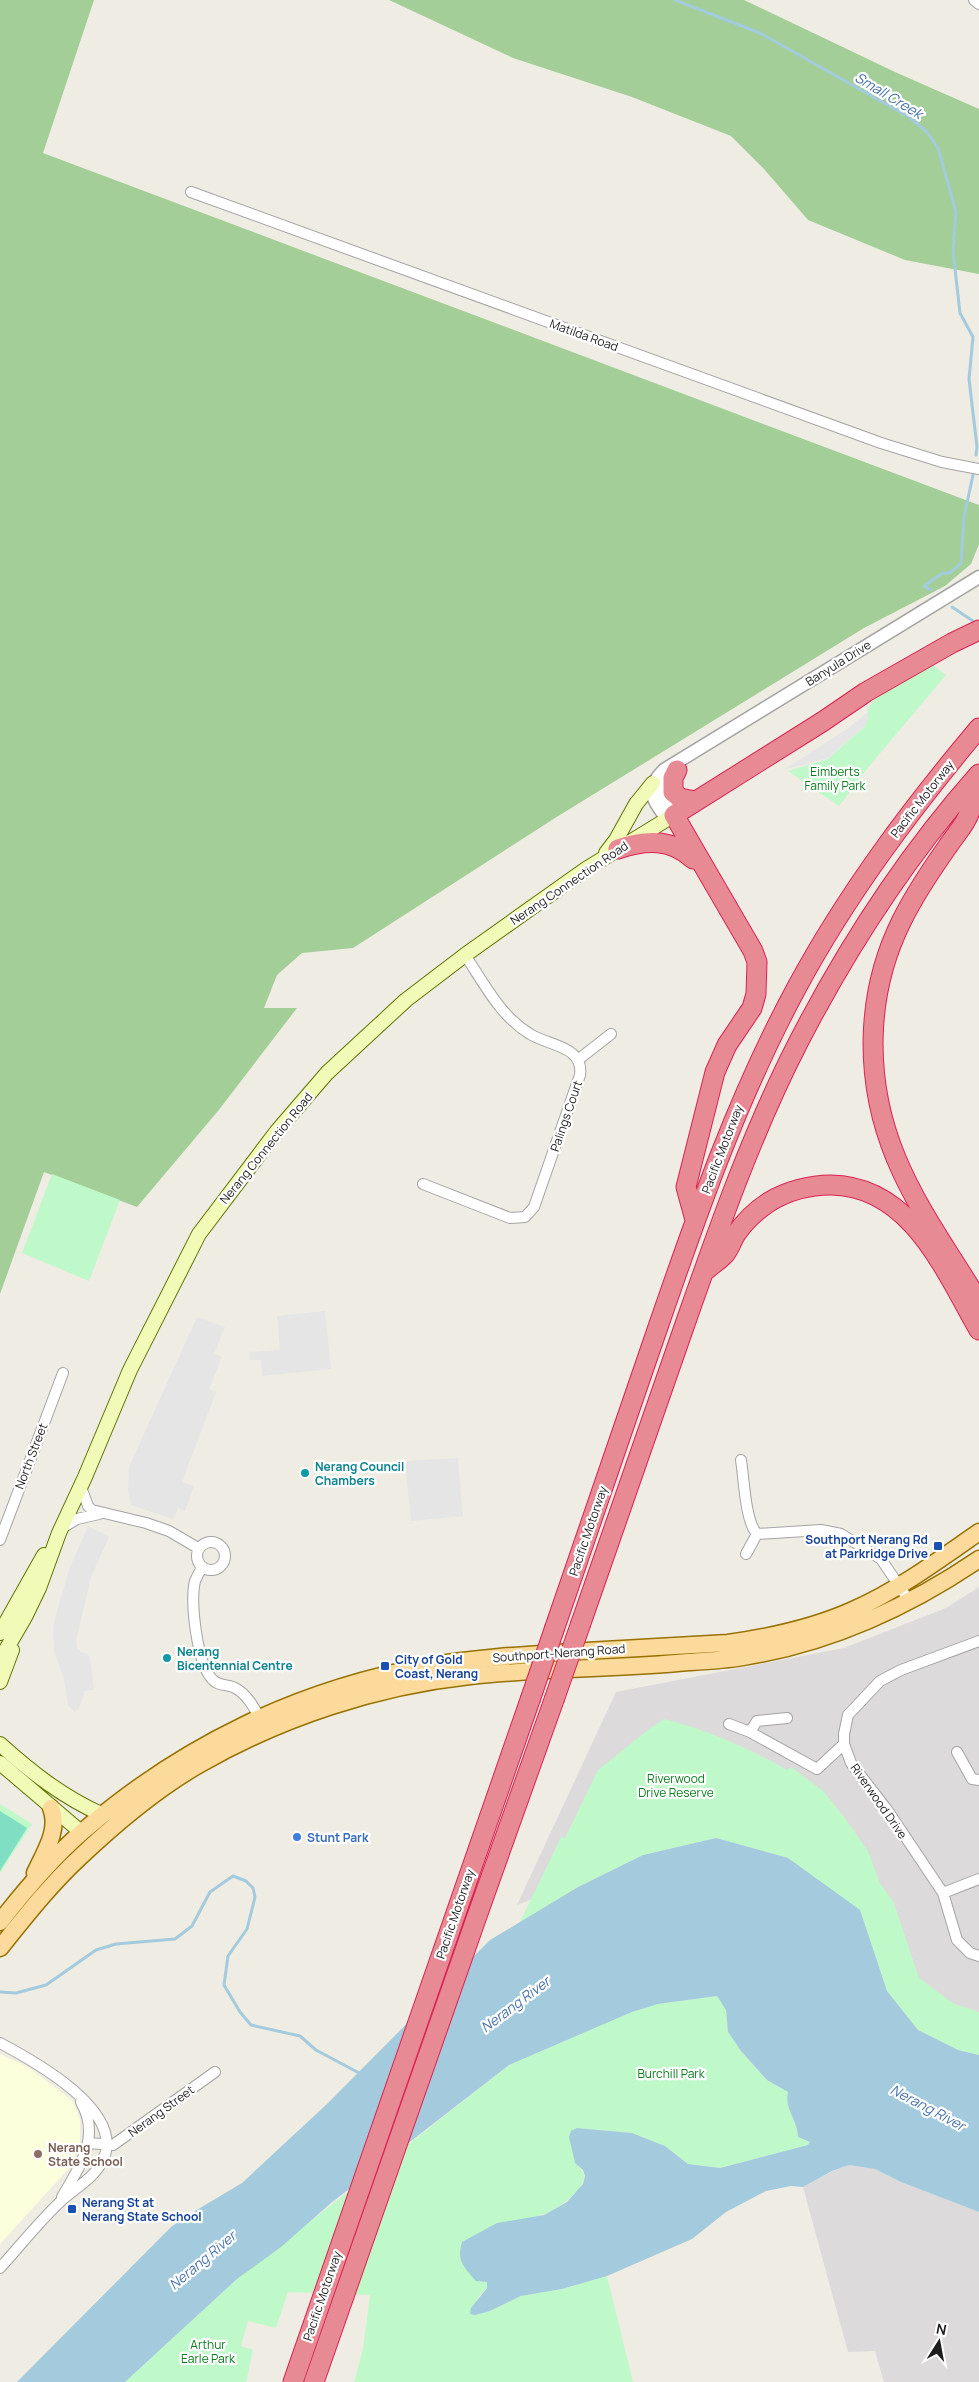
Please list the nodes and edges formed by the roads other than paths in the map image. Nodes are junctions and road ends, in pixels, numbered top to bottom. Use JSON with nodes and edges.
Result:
{"nodes":[{"id":1,"x":974,"y":0,"type":"edge"},
{"id":2,"x":979,"y":4,"type":"edge"},
{"id":3,"x":191,"y":192,"type":"dead end"},
{"id":4,"x":979,"y":469,"type":"edge"},
{"id":5,"x":979,"y":577,"type":"edge"},
{"id":6,"x":979,"y":630,"type":"edge"},
{"id":7,"x":979,"y":728,"type":"edge"},
{"id":8,"x":698,"y":750,"type":"junction"},
{"id":9,"x":677,"y":770,"type":"junction"},
{"id":10,"x":978,"y":775,"type":"edge"},
{"id":11,"x":653,"y":783,"type":"junction"},
{"id":12,"x":696,"y":801,"type":"junction"},
{"id":13,"x":670,"y":817,"type":"junction"},
{"id":14,"x":618,"y":848,"type":"junction"},
{"id":15,"x":693,"y":859,"type":"junction"},
{"id":16,"x":599,"y":860,"type":"junction"},
{"id":17,"x":706,"y":873,"type":"junction"},
{"id":18,"x":465,"y":955,"type":"junction"},
{"id":19,"x":611,"y":1034,"type":"dead end"},
{"id":20,"x":579,"y":1059,"type":"junction"},
{"id":21,"x":423,"y":1184,"type":"dead end"},
{"id":22,"x":695,"y":1220,"type":"junction"},
{"id":23,"x":704,"y":1272,"type":"junction"},
{"id":24,"x":979,"y":1302,"type":"edge"},
{"id":25,"x":979,"y":1330,"type":"edge"},
{"id":26,"x":63,"y":1373,"type":"dead end"},
{"id":27,"x":741,"y":1460,"type":"dead end"},
{"id":28,"x":81,"y":1486,"type":"junction"},
{"id":29,"x":100,"y":1514,"type":"junction"},
{"id":30,"x":60,"y":1531,"type":"junction"},
{"id":31,"x":979,"y":1532,"type":"edge"},
{"id":32,"x":757,"y":1534,"type":"junction"},
{"id":33,"x":0,"y":1540,"type":"edge"},
{"id":34,"x":198,"y":1548,"type":"junction"},
{"id":35,"x":746,"y":1554,"type":"dead end"},
{"id":36,"x":979,"y":1559,"type":"edge"},
{"id":37,"x":202,"y":1567,"type":"junction"},
{"id":38,"x":900,"y":1584,"type":"junction"},
{"id":39,"x":910,"y":1602,"type":"junction"},
{"id":40,"x":25,"y":1617,"type":"junction"},
{"id":41,"x":0,"y":1633,"type":"edge"},
{"id":42,"x":979,"y":1641,"type":"edge"},
{"id":43,"x":0,"y":1660,"type":"edge"},
{"id":44,"x":0,"y":1682,"type":"edge"},
{"id":45,"x":259,"y":1716,"type":"junction"},
{"id":46,"x":786,"y":1718,"type":"dead end"},
{"id":47,"x":729,"y":1724,"type":"dead end"},
{"id":48,"x":267,"y":1732,"type":"junction"},
{"id":49,"x":750,"y":1732,"type":"junction"},
{"id":50,"x":0,"y":1744,"type":"edge"},
{"id":51,"x":844,"y":1744,"type":"junction"},
{"id":52,"x":957,"y":1752,"type":"dead end"},
{"id":53,"x":0,"y":1762,"type":"edge"},
{"id":54,"x":979,"y":1780,"type":"edge"},
{"id":55,"x":51,"y":1808,"type":"junction"},
{"id":56,"x":108,"y":1820,"type":"junction"},
{"id":57,"x":81,"y":1832,"type":"junction"},
{"id":58,"x":979,"y":1879,"type":"edge"},
{"id":59,"x":29,"y":1887,"type":"junction"},
{"id":60,"x":943,"y":1893,"type":"junction"},
{"id":61,"x":0,"y":1922,"type":"edge"},
{"id":62,"x":0,"y":1948,"type":"edge"},
{"id":63,"x":979,"y":1956,"type":"edge"},
{"id":64,"x":0,"y":2044,"type":"edge"},
{"id":65,"x":214,"y":2072,"type":"dead end"},
{"id":66,"x":69,"y":2088,"type":"junction"},
{"id":67,"x":89,"y":2143,"type":"junction"},
{"id":68,"x":106,"y":2146,"type":"junction"},
{"id":69,"x":59,"y":2202,"type":"junction"},
{"id":70,"x":0,"y":2268,"type":"edge"},
{"id":71,"x":293,"y":2382,"type":"edge"},
{"id":72,"x":314,"y":2382,"type":"edge"}],
"edges":[{"from":1,"to":2,"type":"street"},
{"from":3,"to":4,"type":"street","name":"Matilda Road"},
{"from":5,"to":8,"type":"street","name":"Banyula Drive"},
{"from":6,"to":12,"type":"highway"},
{"from":7,"to":22,"type":"highway","name":"Pacific Motorway"},
{"from":8,"to":9,"type":"street","name":"Banyula Drive"},
{"from":8,"to":11,"type":"street","name":"Banyula Drive"},
{"from":9,"to":12,"type":"highway"},
{"from":9,"to":13,"type":"street","name":"Banyula Drive"},
{"from":10,"to":23,"type":"highway","name":"Pacific Motorway"},
{"from":10,"to":24,"type":"highway"},
{"from":11,"to":13,"type":"street"},
{"from":11,"to":16,"type":"main road"},
{"from":12,"to":13,"type":"highway"},
{"from":13,"to":14,"type":"main road","name":"Nerang Connection Road"},
{"from":13,"to":15,"type":"highway"},
{"from":13,"to":17,"type":"highway"},
{"from":14,"to":15,"type":"highway"},
{"from":14,"to":16,"type":"main road","name":"Nerang Connection Road"},
{"from":15,"to":17,"type":"highway"},
{"from":16,"to":18,"type":"main road","name":"Nerang Connection Road"},
{"from":17,"to":22,"type":"highway"},
{"from":18,"to":20,"type":"street"},
{"from":18,"to":28,"type":"main road","name":"Nerang Connection Road"},
{"from":19,"to":20,"type":"street"},
{"from":20,"to":21,"type":"street","name":"Palings Court"},
{"from":22,"to":71,"type":"highway","name":"Pacific Motorway","bridge":true},
{"from":23,"to":25,"type":"highway"},
{"from":23,"to":72,"type":"highway","name":"Pacific Motorway","bridge":true},
{"from":26,"to":33,"type":"street","name":"North Street"},
{"from":27,"to":32,"type":"street"},
{"from":28,"to":29,"type":"street"},
{"from":28,"to":30,"type":"main road","name":"Nerang Connection Road"},
{"from":29,"to":30,"type":"street"},
{"from":29,"to":34,"type":"street"},
{"from":30,"to":40,"type":"main road","name":"Nerang Connection Road"},
{"from":30,"to":41,"type":"main road","name":"Nerang Connection Road"},
{"from":31,"to":38,"type":"main road","name":"Southport-Nerang Road"},
{"from":32,"to":35,"type":"street"},
{"from":32,"to":38,"type":"street"},
{"from":34,"to":37,"type":"street"},
{"from":34,"to":37,"type":"street"},
{"from":36,"to":39,"type":"main road","name":"Southport-Nerang Road"},
{"from":37,"to":45,"type":"street"},
{"from":38,"to":39,"type":"street"},
{"from":38,"to":45,"type":"main road","name":"Southport-Nerang Road"},
{"from":39,"to":48,"type":"main road","name":"Southport-Nerang Road"},
{"from":40,"to":43,"type":"main road","name":"Nerang Connection Road"},
{"from":40,"to":44,"type":"main road"},
{"from":42,"to":51,"type":"street"},
{"from":45,"to":48,"type":"street"},
{"from":45,"to":56,"type":"main road","name":"Southport-Nerang Road"},
{"from":46,"to":49,"type":"street"},
{"from":47,"to":49,"type":"street"},
{"from":48,"to":56,"type":"main road","name":"Southport-Nerang Road"},
{"from":49,"to":51,"type":"street"},
{"from":50,"to":56,"type":"main road"},
{"from":51,"to":60,"type":"street","name":"Riverwood Drive"},
{"from":52,"to":54,"type":"street"},
{"from":53,"to":55,"type":"main road"},
{"from":55,"to":57,"type":"main road"},
{"from":55,"to":59,"type":"main road"},
{"from":56,"to":57,"type":"main road"},
{"from":56,"to":62,"type":"main road","name":"Southport-Nerang Road"},
{"from":57,"to":59,"type":"main road"},
{"from":58,"to":60,"type":"street"},
{"from":59,"to":61,"type":"main road"},
{"from":60,"to":63,"type":"street","name":"Riverwood Drive"},
{"from":64,"to":66,"type":"street"},
{"from":65,"to":68,"type":"street","name":"Nerang Street"},
{"from":66,"to":67,"type":"street"},
{"from":66,"to":68,"type":"street"},
{"from":67,"to":68,"type":"street"},
{"from":67,"to":69,"type":"street"},
{"from":68,"to":69,"type":"street"},
{"from":69,"to":70,"type":"street"}]}
